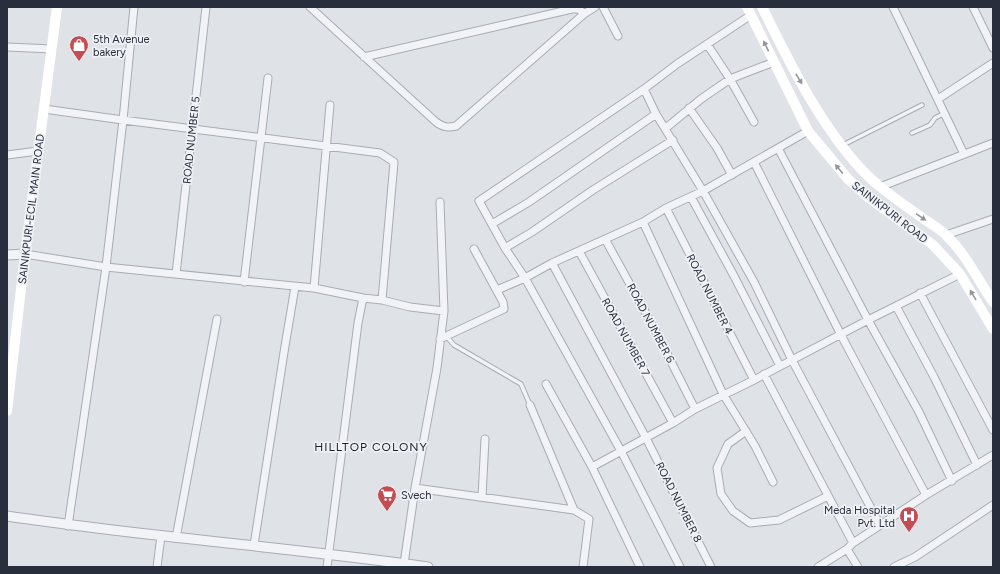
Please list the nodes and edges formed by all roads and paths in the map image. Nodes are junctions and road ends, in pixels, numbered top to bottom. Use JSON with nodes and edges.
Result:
{"nodes":[{"id":1,"x":57,"y":7,"type":"edge"},
{"id":2,"x":134,"y":7,"type":"edge"},
{"id":3,"x":206,"y":7,"type":"edge"},
{"id":4,"x":310,"y":7,"type":"edge"},
{"id":5,"x":595,"y":7,"type":"edge"},
{"id":6,"x":603,"y":7,"type":"edge"},
{"id":7,"x":762,"y":7,"type":"edge"},
{"id":8,"x":893,"y":7,"type":"edge"},
{"id":9,"x":973,"y":7,"type":"edge"},
{"id":10,"x":749,"y":11,"type":"edge"},
{"id":11,"x":584,"y":14,"type":"junction"},
{"id":12,"x":618,"y":36,"type":"dead end"},
{"id":13,"x":707,"y":44,"type":"junction"},
{"id":14,"x":7,"y":47,"type":"edge"},
{"id":15,"x":993,"y":48,"type":"edge"},
{"id":16,"x":52,"y":49,"type":"junction"},
{"id":17,"x":364,"y":57,"type":"junction"},
{"id":18,"x":774,"y":62,"type":"junction"},
{"id":19,"x":993,"y":63,"type":"edge"},
{"id":20,"x":268,"y":78,"type":"dead end"},
{"id":21,"x":730,"y":79,"type":"junction"},
{"id":22,"x":644,"y":90,"type":"junction"},
{"id":23,"x":938,"y":99,"type":"junction"},
{"id":24,"x":330,"y":105,"type":"dead end"},
{"id":25,"x":922,"y":105,"type":"dead end"},
{"id":26,"x":689,"y":108,"type":"junction"},
{"id":27,"x":44,"y":109,"type":"junction"},
{"id":28,"x":945,"y":113,"type":"junction"},
{"id":29,"x":656,"y":114,"type":"junction"},
{"id":30,"x":123,"y":120,"type":"junction"},
{"id":31,"x":754,"y":122,"type":"dead end"},
{"id":32,"x":666,"y":128,"type":"junction"},
{"id":33,"x":192,"y":129,"type":"junction"},
{"id":34,"x":808,"y":131,"type":"junction"},
{"id":35,"x":912,"y":133,"type":"dead end"},
{"id":36,"x":261,"y":138,"type":"junction"},
{"id":37,"x":673,"y":140,"type":"junction"},
{"id":38,"x":993,"y":143,"type":"edge"},
{"id":39,"x":327,"y":146,"type":"junction"},
{"id":40,"x":842,"y":146,"type":"junction"},
{"id":41,"x":778,"y":148,"type":"junction"},
{"id":42,"x":38,"y":151,"type":"junction"},
{"id":43,"x":964,"y":154,"type":"junction"},
{"id":44,"x":7,"y":155,"type":"edge"},
{"id":45,"x":754,"y":162,"type":"junction"},
{"id":46,"x":732,"y":175,"type":"junction"},
{"id":47,"x":880,"y":187,"type":"junction"},
{"id":48,"x":703,"y":191,"type":"junction"},
{"id":49,"x":891,"y":195,"type":"junction"},
{"id":50,"x":692,"y":197,"type":"junction"},
{"id":51,"x":440,"y":202,"type":"dead end"},
{"id":52,"x":904,"y":205,"type":"junction"},
{"id":53,"x":666,"y":208,"type":"junction"},
{"id":54,"x":883,"y":208,"type":"junction"},
{"id":55,"x":895,"y":217,"type":"junction"},
{"id":56,"x":993,"y":219,"type":"edge"},
{"id":57,"x":643,"y":222,"type":"junction"},
{"id":58,"x":492,"y":224,"type":"junction"},
{"id":59,"x":946,"y":235,"type":"junction"},
{"id":60,"x":605,"y":239,"type":"junction"},
{"id":61,"x":505,"y":248,"type":"junction"},
{"id":62,"x":474,"y":249,"type":"dead end"},
{"id":63,"x":579,"y":251,"type":"junction"},
{"id":64,"x":25,"y":254,"type":"junction"},
{"id":65,"x":7,"y":256,"type":"edge"},
{"id":66,"x":552,"y":263,"type":"junction"},
{"id":67,"x":106,"y":267,"type":"junction"},
{"id":68,"x":176,"y":274,"type":"junction"},
{"id":69,"x":960,"y":274,"type":"junction"},
{"id":70,"x":525,"y":278,"type":"junction"},
{"id":71,"x":244,"y":282,"type":"junction"},
{"id":72,"x":295,"y":287,"type":"junction"},
{"id":73,"x":314,"y":288,"type":"junction"},
{"id":74,"x":497,"y":290,"type":"junction"},
{"id":75,"x":920,"y":293,"type":"junction"},
{"id":76,"x":363,"y":298,"type":"junction"},
{"id":77,"x":992,"y":299,"type":"edge"},
{"id":78,"x":382,"y":300,"type":"junction"},
{"id":79,"x":896,"y":306,"type":"junction"},
{"id":80,"x":444,"y":311,"type":"junction"},
{"id":81,"x":217,"y":319,"type":"dead end"},
{"id":82,"x":868,"y":320,"type":"junction"},
{"id":83,"x":993,"y":329,"type":"edge"},
{"id":84,"x":841,"y":335,"type":"junction"},
{"id":85,"x":443,"y":337,"type":"junction"},
{"id":86,"x":10,"y":357,"type":"edge"},
{"id":87,"x":792,"y":360,"type":"junction"},
{"id":88,"x":780,"y":366,"type":"junction"},
{"id":89,"x":764,"y":374,"type":"junction"},
{"id":90,"x":754,"y":380,"type":"junction"},
{"id":91,"x":546,"y":384,"type":"dead end"},
{"id":92,"x":8,"y":385,"type":"edge"},
{"id":93,"x":723,"y":394,"type":"junction"},
{"id":94,"x":530,"y":405,"type":"joint"},
{"id":95,"x":695,"y":409,"type":"junction"},
{"id":96,"x":7,"y":411,"type":"edge"},
{"id":97,"x":673,"y":423,"type":"junction"},
{"id":98,"x":993,"y":430,"type":"edge"},
{"id":99,"x":746,"y":431,"type":"junction"},
{"id":100,"x":646,"y":438,"type":"junction"},
{"id":101,"x":485,"y":439,"type":"dead end"},
{"id":102,"x":620,"y":451,"type":"junction"},
{"id":103,"x":992,"y":457,"type":"edge"},
{"id":104,"x":977,"y":465,"type":"junction"},
{"id":105,"x":592,"y":467,"type":"junction"},
{"id":106,"x":952,"y":481,"type":"junction"},
{"id":107,"x":773,"y":482,"type":"dead end"},
{"id":108,"x":415,"y":488,"type":"junction"},
{"id":109,"x":926,"y":495,"type":"junction"},
{"id":110,"x":828,"y":496,"type":"junction"},
{"id":111,"x":482,"y":497,"type":"junction"},
{"id":112,"x":993,"y":505,"type":"edge"},
{"id":113,"x":574,"y":510,"type":"junction"},
{"id":114,"x":7,"y":516,"type":"edge"},
{"id":115,"x":68,"y":526,"type":"junction"},
{"id":116,"x":880,"y":526,"type":"junction"},
{"id":117,"x":161,"y":536,"type":"junction"},
{"id":118,"x":176,"y":538,"type":"junction"},
{"id":119,"x":853,"y":543,"type":"junction"},
{"id":120,"x":254,"y":545,"type":"junction"},
{"id":121,"x":847,"y":549,"type":"junction"},
{"id":122,"x":329,"y":555,"type":"junction"},
{"id":123,"x":404,"y":564,"type":"junction"},
{"id":124,"x":157,"y":567,"type":"edge"},
{"id":125,"x":327,"y":567,"type":"edge"},
{"id":126,"x":428,"y":567,"type":"edge"},
{"id":127,"x":583,"y":567,"type":"edge"},
{"id":128,"x":640,"y":567,"type":"edge"},
{"id":129,"x":680,"y":567,"type":"edge"},
{"id":130,"x":711,"y":567,"type":"edge"},
{"id":131,"x":818,"y":567,"type":"edge"},
{"id":132,"x":858,"y":567,"type":"edge"},
{"id":133,"x":894,"y":567,"type":"edge"}],
"edges":[{"from":1,"to":16,"type":"main road","name":"SAINIKPURI-ECIL MAIN ROAD"},
{"from":2,"to":30,"type":"street"},
{"from":3,"to":33,"type":"street","name":"ROAD NUMBER 5"},
{"from":4,"to":17,"type":"street"},
{"from":5,"to":11,"type":"street"},
{"from":6,"to":12,"type":"street"},
{"from":7,"to":40,"type":"main road","name":"SAINIKPURI ROAD","one_way":true},
{"from":8,"to":23,"type":"street"},
{"from":9,"to":15,"type":"street"},
{"from":10,"to":13,"type":"street"},
{"from":18,"to":10,"type":"main road","name":"SAINIKPURI ROAD","one_way":true},
{"from":11,"to":17,"type":"street"},
{"from":11,"to":17,"type":"street"},
{"from":13,"to":21,"type":"street"},
{"from":13,"to":22,"type":"street"},
{"from":14,"to":16,"type":"street"},
{"from":16,"to":27,"type":"main road","name":"SAINIKPURI-ECIL MAIN ROAD"},
{"from":18,"to":21,"type":"street"},
{"from":18,"to":34,"type":"main road","name":"SAINIKPURI ROAD"},
{"from":19,"to":23,"type":"street"},
{"from":20,"to":36,"type":"street"},
{"from":21,"to":26,"type":"street"},
{"from":21,"to":31,"type":"street"},
{"from":22,"to":29,"type":"street"},
{"from":22,"to":58,"type":"street"},
{"from":23,"to":28,"type":"street"},
{"from":24,"to":39,"type":"street"},
{"from":25,"to":40,"type":"lane"},
{"from":26,"to":32,"type":"street"},
{"from":26,"to":46,"type":"street"},
{"from":27,"to":30,"type":"street"},
{"from":27,"to":42,"type":"main road","name":"SAINIKPURI-ECIL MAIN ROAD"},
{"from":28,"to":35,"type":"lane"},
{"from":28,"to":43,"type":"street"},
{"from":29,"to":32,"type":"street"},
{"from":29,"to":58,"type":"street"},
{"from":30,"to":33,"type":"street"},
{"from":30,"to":67,"type":"street"},
{"from":32,"to":37,"type":"street"},
{"from":33,"to":36,"type":"street"},
{"from":33,"to":68,"type":"street","name":"ROAD NUMBER 5"},
{"from":34,"to":41,"type":"street"},
{"from":54,"to":34,"type":"main road","name":"SAINIKPURI ROAD","one_way":true},
{"from":36,"to":39,"type":"street"},
{"from":36,"to":71,"type":"street"},
{"from":37,"to":48,"type":"street"},
{"from":37,"to":61,"type":"street"},
{"from":38,"to":43,"type":"street"},
{"from":39,"to":73,"type":"street"},
{"from":39,"to":78,"type":"street"},
{"from":40,"to":47,"type":"main road","name":"SAINIKPURI ROAD"},
{"from":41,"to":45,"type":"street"},
{"from":41,"to":82,"type":"street"},
{"from":42,"to":44,"type":"street"},
{"from":42,"to":64,"type":"main road","name":"SAINIKPURI-ECIL MAIN ROAD"},
{"from":43,"to":47,"type":"street"},
{"from":45,"to":46,"type":"street"},
{"from":45,"to":84,"type":"street"},
{"from":46,"to":48,"type":"street"},
{"from":47,"to":49,"type":"main road","name":"SAINIKPURI ROAD"},
{"from":48,"to":50,"type":"street"},
{"from":48,"to":87,"type":"street"},
{"from":49,"to":52,"type":"main road","name":"SAINIKPURI ROAD"},
{"from":49,"to":54,"type":"main road"},
{"from":50,"to":53,"type":"street"},
{"from":50,"to":88,"type":"street"},
{"from":51,"to":80,"type":"street"},
{"from":52,"to":55,"type":"main road"},
{"from":52,"to":59,"type":"main road","name":"SAINIKPURI ROAD","one_way":true},
{"from":53,"to":57,"type":"street"},
{"from":53,"to":90,"type":"street","name":"ROAD NUMBER 4"},
{"from":54,"to":55,"type":"main road","name":"SAINIKPURI ROAD"},
{"from":55,"to":69,"type":"main road","name":"SAINIKPURI ROAD"},
{"from":56,"to":59,"type":"street"},
{"from":57,"to":60,"type":"street"},
{"from":57,"to":93,"type":"street"},
{"from":58,"to":61,"type":"street"},
{"from":59,"to":77,"type":"main road","name":"SAINIKPURI ROAD"},
{"from":60,"to":63,"type":"street"},
{"from":60,"to":95,"type":"street","name":"ROAD NUMBER 6"},
{"from":61,"to":70,"type":"street"},
{"from":62,"to":74,"type":"street"},
{"from":63,"to":66,"type":"street"},
{"from":63,"to":97,"type":"street","name":"ROAD NUMBER 7"},
{"from":64,"to":65,"type":"street"},
{"from":64,"to":67,"type":"street"},
{"from":64,"to":86,"type":"main road","name":"SAINIKPURI-ECIL MAIN ROAD"},
{"from":66,"to":70,"type":"street"},
{"from":66,"to":100,"type":"street","name":"ROAD NUMBER 8"},
{"from":67,"to":68,"type":"street"},
{"from":67,"to":115,"type":"street"},
{"from":68,"to":71,"type":"street"},
{"from":69,"to":75,"type":"street"},
{"from":83,"to":69,"type":"main road","name":"SAINIKPURI ROAD","one_way":true},
{"from":70,"to":74,"type":"street"},
{"from":70,"to":102,"type":"street"},
{"from":71,"to":72,"type":"street"},
{"from":72,"to":73,"type":"street"},
{"from":72,"to":120,"type":"street"},
{"from":73,"to":76,"type":"street"},
{"from":74,"to":85,"type":"street"},
{"from":75,"to":79,"type":"street"},
{"from":75,"to":98,"type":"street"},
{"from":76,"to":78,"type":"street"},
{"from":76,"to":122,"type":"street"},
{"from":78,"to":80,"type":"street"},
{"from":79,"to":82,"type":"street"},
{"from":79,"to":104,"type":"street"},
{"from":80,"to":85,"type":"street"},
{"from":81,"to":118,"type":"street"},
{"from":82,"to":84,"type":"street"},
{"from":82,"to":106,"type":"street"},
{"from":84,"to":87,"type":"street"},
{"from":84,"to":109,"type":"street"},
{"from":85,"to":94,"type":"lane"},
{"from":85,"to":108,"type":"street"},
{"from":86,"to":92,"type":"main road","name":"SAINIKPURI-ECIL MAIN ROAD"},
{"from":87,"to":88,"type":"street"},
{"from":87,"to":116,"type":"street"},
{"from":88,"to":89,"type":"street"},
{"from":89,"to":90,"type":"street"},
{"from":89,"to":110,"type":"street"},
{"from":90,"to":93,"type":"street"},
{"from":91,"to":105,"type":"street"},
{"from":92,"to":96,"type":"main road","name":"SAINIKPURI-ECIL MAIN ROAD"},
{"from":93,"to":95,"type":"street"},
{"from":93,"to":99,"type":"street"},
{"from":94,"to":113,"type":"street"},
{"from":95,"to":97,"type":"street"},
{"from":97,"to":100,"type":"street"},
{"from":99,"to":107,"type":"street"},
{"from":99,"to":110,"type":"street"},
{"from":100,"to":102,"type":"street"},
{"from":100,"to":130,"type":"street","name":"ROAD NUMBER 8"},
{"from":101,"to":111,"type":"street"},
{"from":102,"to":105,"type":"street"},
{"from":102,"to":129,"type":"street"},
{"from":103,"to":104,"type":"street"},
{"from":104,"to":106,"type":"street"},
{"from":105,"to":128,"type":"street"},
{"from":106,"to":109,"type":"street"},
{"from":108,"to":111,"type":"street"},
{"from":108,"to":123,"type":"street"},
{"from":109,"to":116,"type":"street"},
{"from":110,"to":119,"type":"street"},
{"from":111,"to":113,"type":"street"},
{"from":112,"to":133,"type":"street"},
{"from":113,"to":127,"type":"street"},
{"from":114,"to":115,"type":"street"},
{"from":115,"to":117,"type":"street"},
{"from":116,"to":119,"type":"street"},
{"from":117,"to":118,"type":"street"},
{"from":117,"to":124,"type":"street"},
{"from":118,"to":120,"type":"street"},
{"from":119,"to":121,"type":"street"},
{"from":120,"to":122,"type":"street"},
{"from":121,"to":131,"type":"street"},
{"from":121,"to":132,"type":"street"},
{"from":122,"to":123,"type":"street"},
{"from":122,"to":125,"type":"street"},
{"from":123,"to":126,"type":"street"}]}
